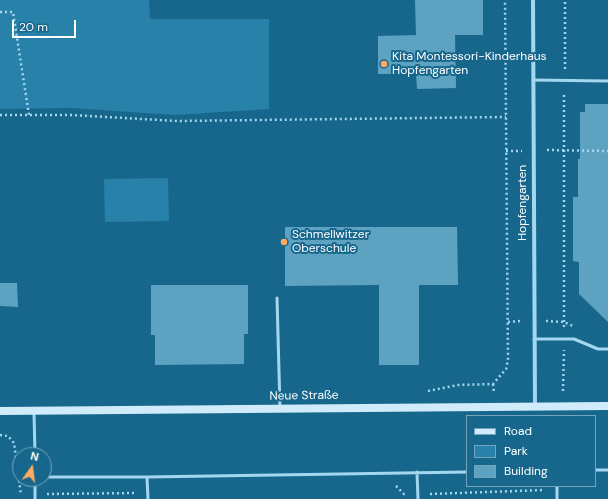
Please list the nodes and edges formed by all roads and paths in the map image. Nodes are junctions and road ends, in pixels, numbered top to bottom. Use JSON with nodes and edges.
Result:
{"nodes":[{"id":1,"x":505,"y":0,"type":"edge"},
{"id":2,"x":533,"y":0,"type":"edge"},
{"id":3,"x":566,"y":0,"type":"edge"},
{"id":4,"x":0,"y":12,"type":"edge"},
{"id":5,"x":532,"y":80,"type":"junction"},
{"id":6,"x":564,"y":81,"type":"junction"},
{"id":7,"x":608,"y":82,"type":"edge"},
{"id":8,"x":0,"y":115,"type":"edge"},
{"id":9,"x":29,"y":115,"type":"junction"},
{"id":10,"x":506,"y":117,"type":"junction"},
{"id":11,"x":564,"y":150,"type":"junction"},
{"id":12,"x":608,"y":151,"type":"edge"},
{"id":13,"x":276,"y":298,"type":"dead end"},
{"id":14,"x":534,"y":339,"type":"junction"},
{"id":15,"x":564,"y":339,"type":"junction"},
{"id":16,"x":608,"y":349,"type":"edge"},
{"id":17,"x":420,"y":391,"type":"dead end"},
{"id":18,"x":535,"y":406,"type":"junction"},
{"id":19,"x":563,"y":406,"type":"junction"},
{"id":20,"x":608,"y":406,"type":"edge"},
{"id":21,"x":280,"y":408,"type":"junction"},
{"id":22,"x":34,"y":410,"type":"junction"},
{"id":23,"x":0,"y":411,"type":"edge"},
{"id":24,"x":0,"y":435,"type":"edge"},
{"id":25,"x":15,"y":447,"type":"edge"},
{"id":26,"x":34,"y":447,"type":"edge"},
{"id":27,"x":596,"y":470,"type":"edge"},
{"id":28,"x":608,"y":470,"type":"edge"},
{"id":29,"x":417,"y":472,"type":"junction"},
{"id":30,"x":466,"y":472,"type":"edge"},
{"id":31,"x":52,"y":477,"type":"edge"},
{"id":32,"x":147,"y":477,"type":"junction"},
{"id":33,"x":390,"y":485,"type":"dead end"},
{"id":34,"x":20,"y":487,"type":"edge"},
{"id":35,"x":35,"y":487,"type":"edge"},
{"id":36,"x":557,"y":488,"type":"edge"},
{"id":37,"x":147,"y":493,"type":"junction"},
{"id":38,"x":35,"y":494,"type":"junction"},
{"id":39,"x":418,"y":494,"type":"junction"},
{"id":40,"x":35,"y":499,"type":"edge"},
{"id":41,"x":148,"y":499,"type":"edge"},
{"id":42,"x":418,"y":499,"type":"edge"},
{"id":43,"x":557,"y":499,"type":"edge"}],
"edges":[{"from":1,"to":10,"type":"path"},
{"from":2,"to":5,"type":"street","name":"Hopfengarten"},
{"from":3,"to":6,"type":"path"},
{"from":4,"to":9,"type":"path"},
{"from":5,"to":6,"type":"lane"},
{"from":5,"to":14,"type":"street","name":"Hopfengarten"},
{"from":6,"to":7,"type":"lane"},
{"from":6,"to":11,"type":"path"},
{"from":8,"to":9,"type":"path"},
{"from":9,"to":10,"type":"path"},
{"from":10,"to":17,"type":"path"},
{"from":11,"to":12,"type":"path"},
{"from":11,"to":15,"type":"path"},
{"from":13,"to":21,"type":"lane"},
{"from":14,"to":15,"type":"lane"},
{"from":14,"to":18,"type":"street","name":"Hopfengarten"},
{"from":15,"to":16,"type":"lane"},
{"from":15,"to":19,"type":"path"},
{"from":18,"to":19,"type":"street","name":"Neue Straße"},
{"from":18,"to":21,"type":"street","name":"Neue Straße"},
{"from":19,"to":20,"type":"street","name":"Neue Straße"},
{"from":21,"to":22,"type":"street","name":"Neue Straße"},
{"from":22,"to":23,"type":"street","name":"Neue Straße"},
{"from":22,"to":26,"type":"lane"},
{"from":24,"to":25,"type":"path"},
{"from":27,"to":28,"type":"lane"},
{"from":29,"to":30,"type":"lane"},
{"from":29,"to":32,"type":"lane"},
{"from":29,"to":39,"type":"lane"},
{"from":31,"to":32,"type":"lane"},
{"from":32,"to":37,"type":"lane"},
{"from":33,"to":39,"type":"path"},
{"from":34,"to":38,"type":"path"},
{"from":35,"to":38,"type":"lane"},
{"from":36,"to":39,"type":"path"},
{"from":36,"to":43,"type":"lane"},
{"from":37,"to":38,"type":"path"},
{"from":37,"to":41,"type":"lane"},
{"from":38,"to":40,"type":"lane"},
{"from":39,"to":42,"type":"lane"}]}
